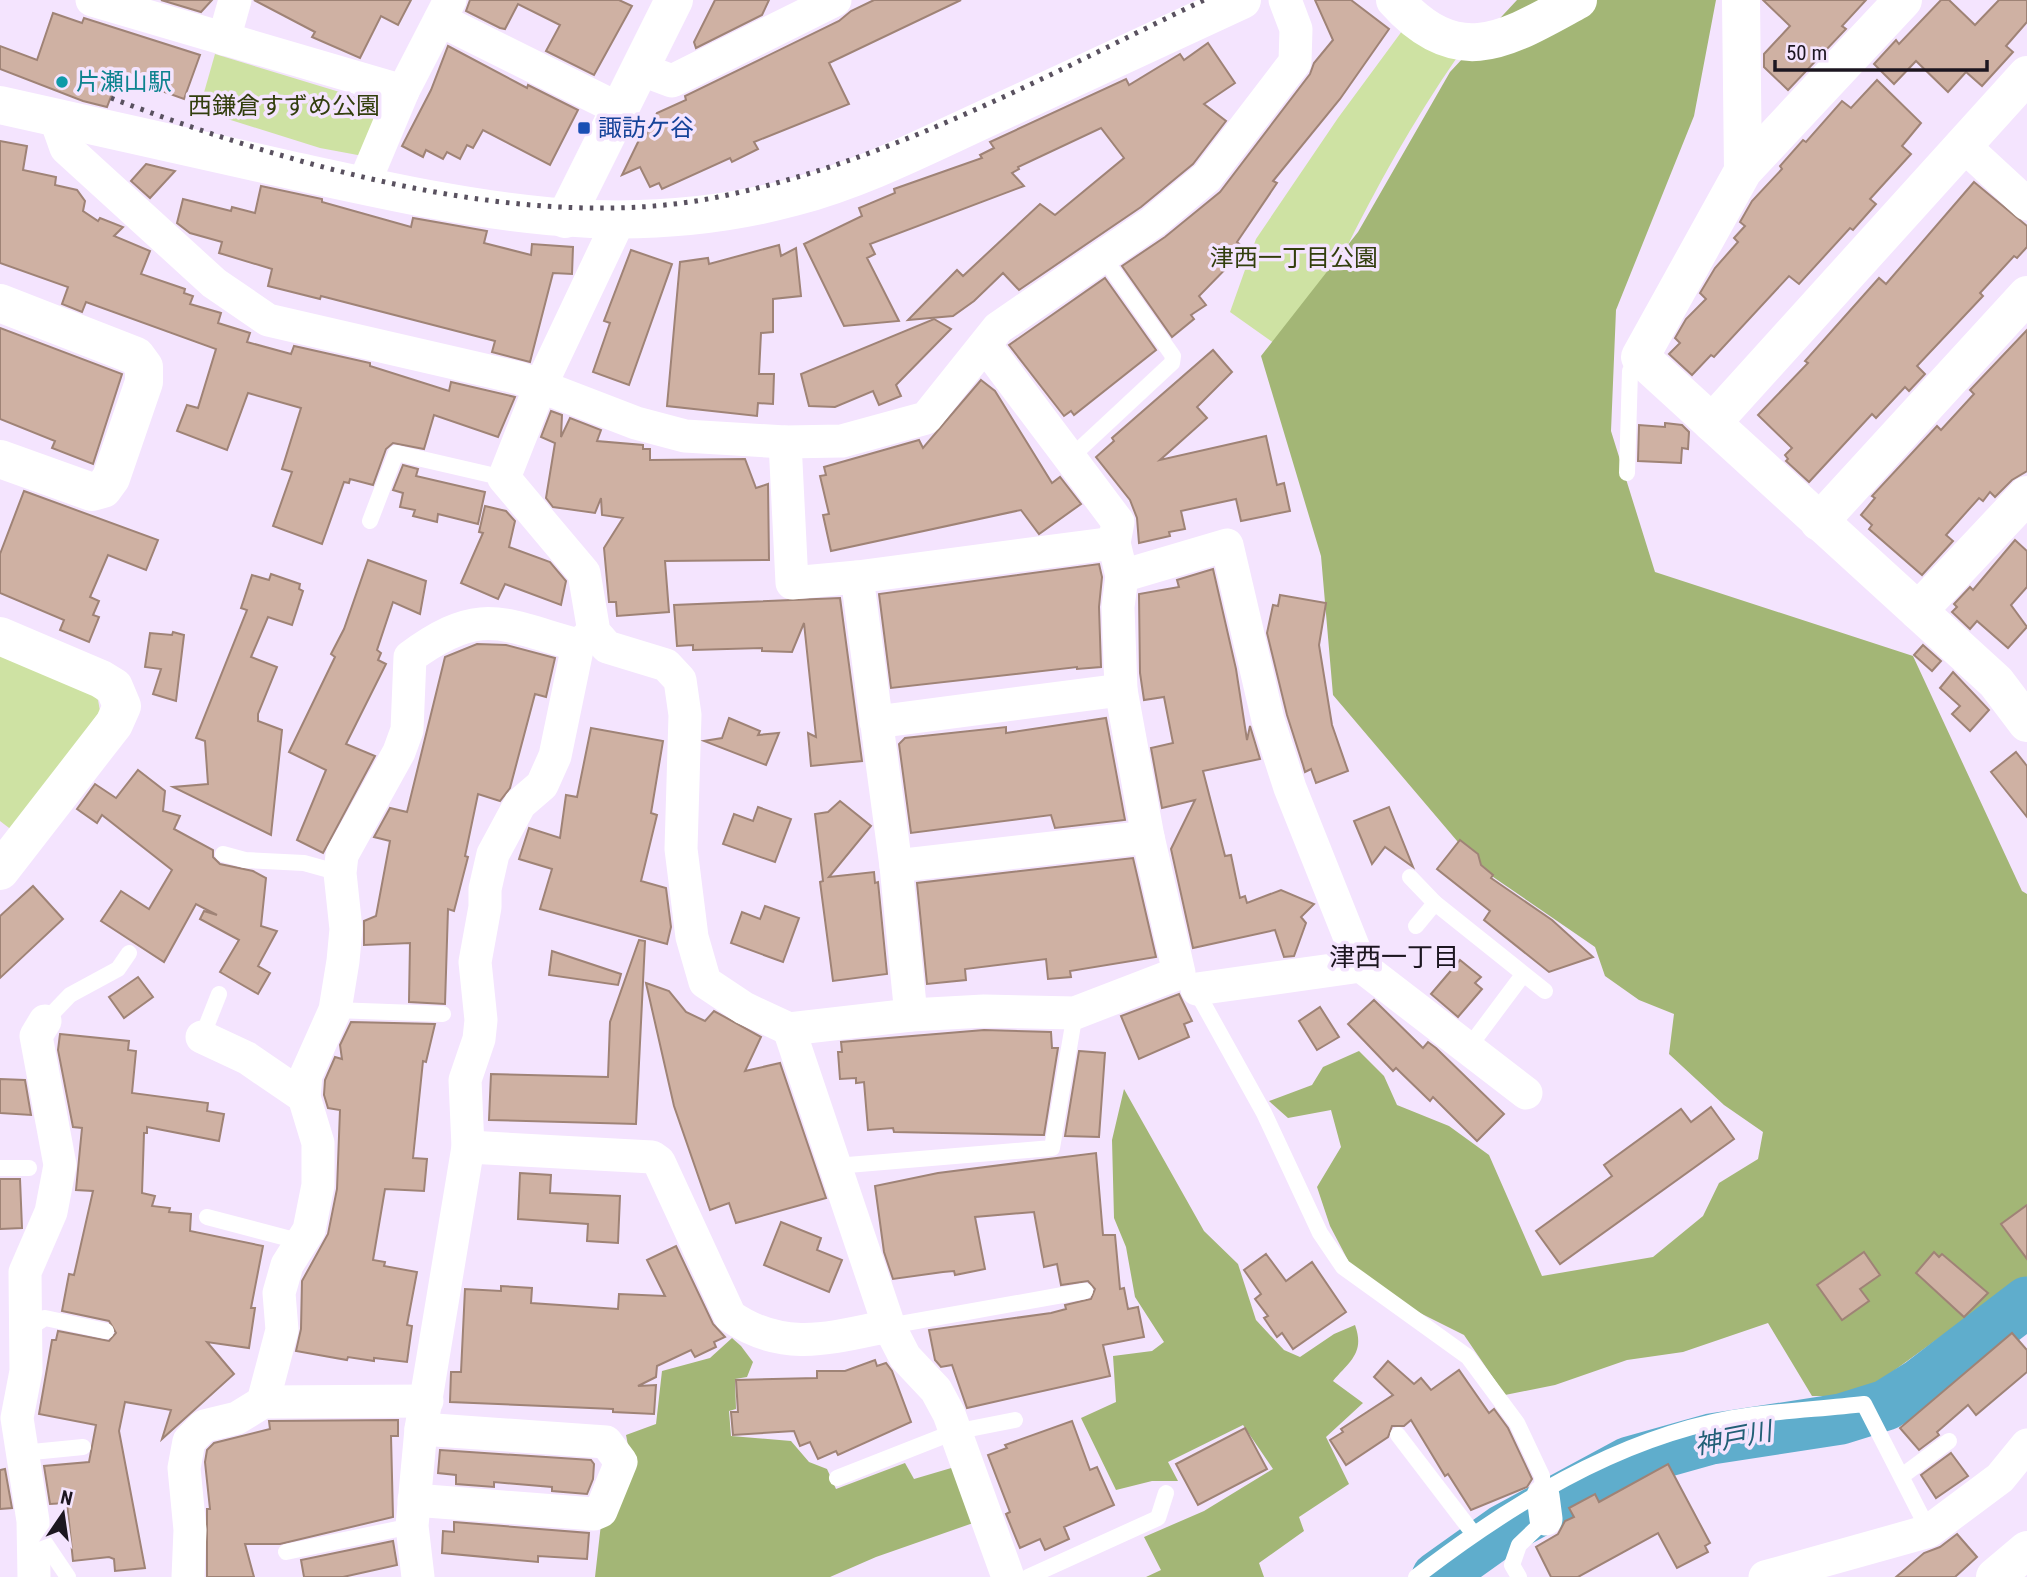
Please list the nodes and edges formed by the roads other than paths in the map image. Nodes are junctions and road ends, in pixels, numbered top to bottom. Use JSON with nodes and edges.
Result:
{"nodes":[{"id":1,"x":92,"y":0,"type":"edge"},
{"id":2,"x":235,"y":0,"type":"edge"},
{"id":3,"x":674,"y":0,"type":"edge"},
{"id":4,"x":835,"y":0,"type":"edge"},
{"id":5,"x":1242,"y":0,"type":"edge"},
{"id":6,"x":1285,"y":0,"type":"edge"},
{"id":7,"x":1395,"y":0,"type":"edge"},
{"id":8,"x":1578,"y":0,"type":"edge"},
{"id":9,"x":1741,"y":0,"type":"edge"},
{"id":10,"x":1903,"y":0,"type":"edge"},
{"id":11,"x":445,"y":10,"type":"edge"},
{"id":12,"x":224,"y":39,"type":"junction"},
{"id":13,"x":640,"y":69,"type":"junction"},
{"id":14,"x":2027,"y":75,"type":"edge"},
{"id":15,"x":403,"y":91,"type":"junction"},
{"id":16,"x":0,"y":105,"type":"edge"},
{"id":17,"x":620,"y":109,"type":"junction"},
{"id":18,"x":55,"y":117,"type":"junction"},
{"id":19,"x":1963,"y":145,"type":"junction"},
{"id":20,"x":1743,"y":171,"type":"junction"},
{"id":21,"x":363,"y":186,"type":"junction"},
{"id":22,"x":2027,"y":204,"type":"edge"},
{"id":23,"x":565,"y":219,"type":"junction"},
{"id":24,"x":619,"y":220,"type":"junction"},
{"id":25,"x":1103,"y":257,"type":"junction"},
{"id":26,"x":2027,"y":295,"type":"edge"},
{"id":27,"x":0,"y":303,"type":"edge"},
{"id":28,"x":985,"y":345,"type":"junction"},
{"id":29,"x":1640,"y":357,"type":"junction"},
{"id":30,"x":540,"y":387,"type":"junction"},
{"id":31,"x":1712,"y":423,"type":"junction"},
{"id":32,"x":785,"y":442,"type":"junction"},
{"id":33,"x":1070,"y":458,"type":"junction"},
{"id":34,"x":0,"y":459,"type":"edge"},
{"id":35,"x":1627,"y":473,"type":"dead end"},
{"id":36,"x":504,"y":478,"type":"junction"},
{"id":37,"x":2023,"y":508,"type":"edge"},
{"id":38,"x":370,"y":521,"type":"dead end"},
{"id":39,"x":1819,"y":522,"type":"junction"},
{"id":40,"x":1114,"y":543,"type":"junction"},
{"id":41,"x":1122,"y":576,"type":"junction"},
{"id":42,"x":857,"y":577,"type":"junction"},
{"id":43,"x":1918,"y":611,"type":"junction"},
{"id":44,"x":0,"y":636,"type":"edge"},
{"id":45,"x":586,"y":638,"type":"junction"},
{"id":46,"x":1121,"y":690,"type":"junction"},
{"id":47,"x":876,"y":722,"type":"junction"},
{"id":48,"x":2027,"y":723,"type":"edge"},
{"id":49,"x":1148,"y":837,"type":"junction"},
{"id":50,"x":223,"y":854,"type":"dead end"},
{"id":51,"x":896,"y":866,"type":"junction"},
{"id":52,"x":0,"y":872,"type":"edge"},
{"id":53,"x":340,"y":873,"type":"junction"},
{"id":54,"x":1410,"y":877,"type":"dead end"},
{"id":55,"x":1435,"y":903,"type":"junction"},
{"id":56,"x":1416,"y":926,"type":"dead end"},
{"id":57,"x":129,"y":953,"type":"dead end"},
{"id":58,"x":1361,"y":966,"type":"junction"},
{"id":59,"x":1522,"y":976,"type":"junction"},
{"id":60,"x":1188,"y":981,"type":"junction"},
{"id":61,"x":1545,"y":991,"type":"dead end"},
{"id":62,"x":219,"y":994,"type":"dead end"},
{"id":63,"x":335,"y":1010,"type":"junction"},
{"id":64,"x":1074,"y":1013,"type":"junction"},
{"id":65,"x":443,"y":1014,"type":"dead end"},
{"id":66,"x":911,"y":1015,"type":"junction"},
{"id":67,"x":45,"y":1021,"type":"joint"},
{"id":68,"x":789,"y":1029,"type":"junction"},
{"id":69,"x":202,"y":1037,"type":"joint"},
{"id":70,"x":1469,"y":1047,"type":"junction"},
{"id":71,"x":1526,"y":1093,"type":"dead end"},
{"id":72,"x":304,"y":1097,"type":"junction"},
{"id":73,"x":468,"y":1147,"type":"junction"},
{"id":74,"x":836,"y":1166,"type":"junction"},
{"id":75,"x":0,"y":1168,"type":"edge"},
{"id":76,"x":29,"y":1168,"type":"dead end"},
{"id":77,"x":207,"y":1217,"type":"dead end"},
{"id":78,"x":302,"y":1242,"type":"junction"},
{"id":79,"x":13,"y":1272,"type":"edge"},
{"id":80,"x":1085,"y":1291,"type":"dead end"},
{"id":81,"x":890,"y":1326,"type":"junction"},
{"id":82,"x":26,"y":1330,"type":"junction"},
{"id":83,"x":106,"y":1331,"type":"dead end"},
{"id":84,"x":263,"y":1402,"type":"junction"},
{"id":85,"x":424,"y":1415,"type":"junction"},
{"id":86,"x":1015,"y":1420,"type":"dead end"},
{"id":87,"x":954,"y":1433,"type":"junction"},
{"id":88,"x":1398,"y":1435,"type":"dead end"},
{"id":89,"x":1949,"y":1441,"type":"dead end"},
{"id":90,"x":2027,"y":1446,"type":"edge"},
{"id":91,"x":83,"y":1447,"type":"dead end"},
{"id":92,"x":22,"y":1453,"type":"junction"},
{"id":93,"x":1902,"y":1476,"type":"junction"},
{"id":94,"x":836,"y":1478,"type":"dead end"},
{"id":95,"x":1166,"y":1493,"type":"dead end"},
{"id":96,"x":1544,"y":1502,"type":"junction"},
{"id":97,"x":413,"y":1513,"type":"junction"},
{"id":98,"x":33,"y":1527,"type":"junction"},
{"id":99,"x":1929,"y":1531,"type":"junction"},
{"id":100,"x":1473,"y":1533,"type":"junction"},
{"id":101,"x":2027,"y":1550,"type":"edge"},
{"id":102,"x":286,"y":1552,"type":"dead end"},
{"id":103,"x":34,"y":1577,"type":"edge"},
{"id":104,"x":68,"y":1577,"type":"edge"},
{"id":105,"x":188,"y":1577,"type":"edge"},
{"id":106,"x":418,"y":1577,"type":"edge"},
{"id":107,"x":1008,"y":1577,"type":"edge"},
{"id":108,"x":1028,"y":1577,"type":"edge"},
{"id":109,"x":1416,"y":1577,"type":"edge"},
{"id":110,"x":1519,"y":1577,"type":"edge"},
{"id":111,"x":1765,"y":1577,"type":"edge"},
{"id":112,"x":1996,"y":1577,"type":"edge"}],
"edges":[{"from":1,"to":12,"type":"street"},
{"from":2,"to":12,"type":"street"},
{"from":3,"to":13,"type":"street"},
{"from":4,"to":13,"type":"street"},
{"from":5,"to":24,"type":"street"},
{"from":6,"to":25,"type":"street"},
{"from":7,"to":8,"type":"street"},
{"from":9,"to":20,"type":"street"},
{"from":10,"to":20,"type":"street"},
{"from":11,"to":15,"type":"street"},
{"from":11,"to":17,"type":"street"},
{"from":12,"to":15,"type":"street"},
{"from":13,"to":17,"type":"street"},
{"from":14,"to":19,"type":"street"},
{"from":15,"to":21,"type":"street"},
{"from":16,"to":18,"type":"street"},
{"from":17,"to":23,"type":"street"},
{"from":18,"to":21,"type":"street"},
{"from":18,"to":30,"type":"street"},
{"from":19,"to":22,"type":"street"},
{"from":19,"to":31,"type":"street"},
{"from":20,"to":29,"type":"street"},
{"from":21,"to":23,"type":"street"},
{"from":23,"to":24,"type":"street"},
{"from":24,"to":30,"type":"street"},
{"from":25,"to":28,"type":"street"},
{"from":25,"to":33,"type":"lane"},
{"from":26,"to":39,"type":"street"},
{"from":27,"to":34,"type":"street"},
{"from":28,"to":32,"type":"street"},
{"from":28,"to":33,"type":"street"},
{"from":29,"to":31,"type":"street"},
{"from":29,"to":35,"type":"lane"},
{"from":30,"to":32,"type":"street"},
{"from":30,"to":36,"type":"street"},
{"from":31,"to":39,"type":"street"},
{"from":32,"to":42,"type":"street"},
{"from":33,"to":40,"type":"street"},
{"from":36,"to":38,"type":"lane"},
{"from":36,"to":45,"type":"street"},
{"from":37,"to":43,"type":"street"},
{"from":39,"to":43,"type":"street"},
{"from":40,"to":41,"type":"street"},
{"from":40,"to":42,"type":"street"},
{"from":41,"to":46,"type":"street"},
{"from":41,"to":58,"type":"street"},
{"from":42,"to":47,"type":"street"},
{"from":43,"to":48,"type":"street"},
{"from":44,"to":52,"type":"street"},
{"from":45,"to":53,"type":"street"},
{"from":45,"to":68,"type":"street"},
{"from":45,"to":73,"type":"street"},
{"from":46,"to":47,"type":"street"},
{"from":46,"to":49,"type":"street"},
{"from":47,"to":51,"type":"street"},
{"from":49,"to":51,"type":"street"},
{"from":49,"to":60,"type":"street"},
{"from":50,"to":53,"type":"lane"},
{"from":51,"to":66,"type":"street"},
{"from":53,"to":63,"type":"street"},
{"from":54,"to":55,"type":"lane"},
{"from":55,"to":56,"type":"lane"},
{"from":55,"to":59,"type":"lane"},
{"from":57,"to":67,"type":"lane"},
{"from":58,"to":60,"type":"street"},
{"from":58,"to":70,"type":"street"},
{"from":59,"to":61,"type":"lane"},
{"from":59,"to":70,"type":"lane"},
{"from":60,"to":64,"type":"street"},
{"from":60,"to":96,"type":"lane"},
{"from":62,"to":69,"type":"lane"},
{"from":63,"to":65,"type":"lane"},
{"from":63,"to":72,"type":"street"},
{"from":64,"to":66,"type":"street"},
{"from":64,"to":74,"type":"lane"},
{"from":66,"to":68,"type":"street"},
{"from":67,"to":79,"type":"street"},
{"from":68,"to":74,"type":"street"},
{"from":69,"to":72,"type":"street"},
{"from":70,"to":71,"type":"street"},
{"from":72,"to":78,"type":"street"},
{"from":73,"to":81,"type":"street"},
{"from":73,"to":85,"type":"street"},
{"from":74,"to":81,"type":"street"},
{"from":75,"to":76,"type":"lane"},
{"from":77,"to":78,"type":"lane"},
{"from":78,"to":84,"type":"street"},
{"from":79,"to":82,"type":"street"},
{"from":80,"to":81,"type":"lane"},
{"from":81,"to":87,"type":"street"},
{"from":82,"to":83,"type":"lane"},
{"from":82,"to":92,"type":"street"},
{"from":84,"to":85,"type":"street"},
{"from":84,"to":105,"type":"street"},
{"from":85,"to":97,"type":"street"},
{"from":85,"to":97,"type":"street"},
{"from":86,"to":87,"type":"lane"},
{"from":87,"to":94,"type":"lane"},
{"from":87,"to":107,"type":"street"},
{"from":88,"to":100,"type":"lane"},
{"from":89,"to":93,"type":"lane"},
{"from":90,"to":99,"type":"street"},
{"from":91,"to":92,"type":"lane"},
{"from":92,"to":98,"type":"street"},
{"from":93,"to":96,"type":"lane"},
{"from":93,"to":99,"type":"lane"},
{"from":95,"to":108,"type":"lane"},
{"from":96,"to":100,"type":"lane"},
{"from":96,"to":110,"type":"lane"},
{"from":97,"to":102,"type":"lane"},
{"from":97,"to":106,"type":"street"},
{"from":98,"to":103,"type":"street"},
{"from":98,"to":104,"type":"lane"},
{"from":99,"to":111,"type":"street"},
{"from":100,"to":109,"type":"lane"},
{"from":101,"to":112,"type":"street"}]}
